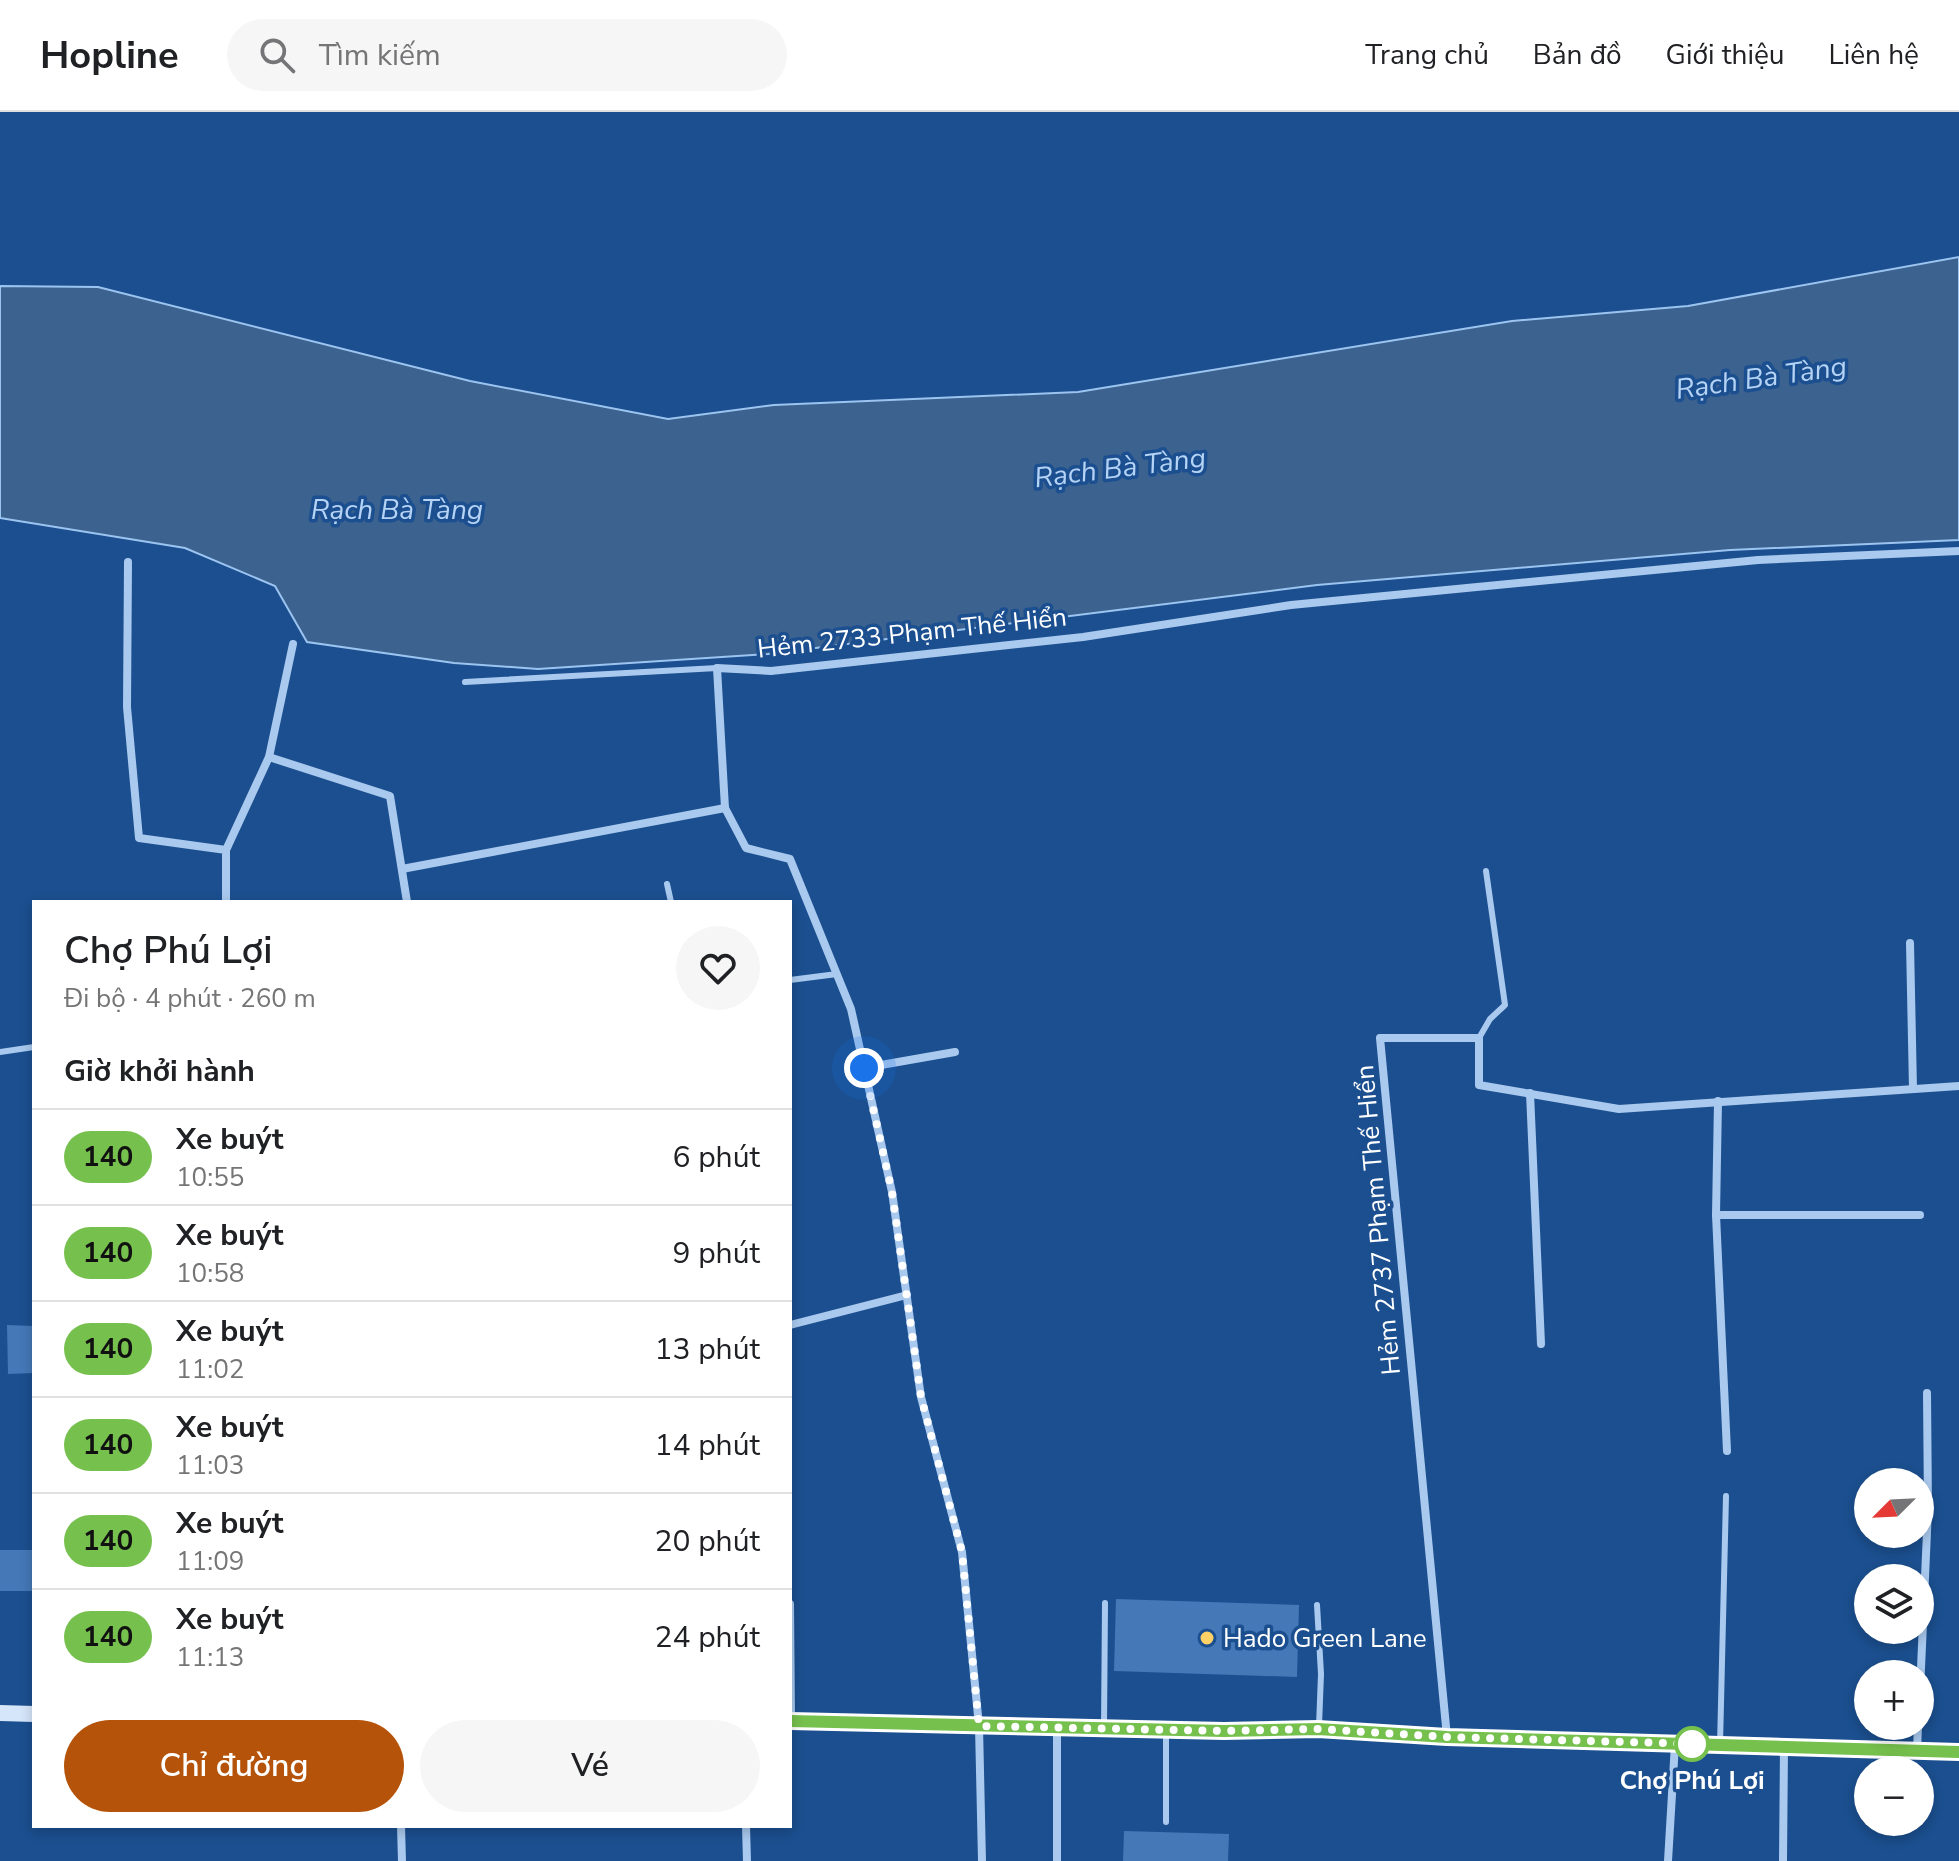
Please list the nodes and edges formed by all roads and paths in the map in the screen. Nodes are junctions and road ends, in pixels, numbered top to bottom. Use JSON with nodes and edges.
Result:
{"nodes":[{"id":1,"x":1959,"y":551,"type":"edge"},
{"id":2,"x":128,"y":562,"type":"dead end"},
{"id":3,"x":293,"y":644,"type":"dead end"},
{"id":4,"x":717,"y":668,"type":"junction"},
{"id":5,"x":465,"y":682,"type":"dead end"},
{"id":6,"x":269,"y":757,"type":"junction"},
{"id":7,"x":725,"y":808,"type":"junction"},
{"id":8,"x":226,"y":850,"type":"junction"},
{"id":9,"x":402,"y":869,"type":"junction"},
{"id":10,"x":1486,"y":871,"type":"dead end"},
{"id":11,"x":667,"y":884,"type":"dead end"},
{"id":12,"x":226,"y":900,"type":"edge"},
{"id":13,"x":407,"y":900,"type":"edge"},
{"id":14,"x":671,"y":900,"type":"edge"},
{"id":15,"x":1910,"y":943,"type":"dead end"},
{"id":16,"x":837,"y":974,"type":"junction"},
{"id":17,"x":792,"y":980,"type":"edge"},
{"id":18,"x":1479,"y":1038,"type":"junction"},
{"id":19,"x":32,"y":1047,"type":"edge"},
{"id":20,"x":0,"y":1052,"type":"edge"},
{"id":21,"x":955,"y":1052,"type":"dead end"},
{"id":22,"x":864,"y":1068,"type":"junction"},
{"id":23,"x":1959,"y":1086,"type":"edge"},
{"id":24,"x":1913,"y":1089,"type":"junction"},
{"id":25,"x":1530,"y":1093,"type":"junction"},
{"id":26,"x":1718,"y":1101,"type":"junction"},
{"id":27,"x":1716,"y":1215,"type":"junction"},
{"id":28,"x":1920,"y":1215,"type":"dead end"},
{"id":29,"x":907,"y":1295,"type":"junction"},
{"id":30,"x":792,"y":1324,"type":"edge"},
{"id":31,"x":1541,"y":1344,"type":"dead end"},
{"id":32,"x":1927,"y":1393,"type":"dead end"},
{"id":33,"x":1727,"y":1451,"type":"dead end"},
{"id":34,"x":1726,"y":1496,"type":"dead end"},
{"id":35,"x":1105,"y":1603,"type":"dead end"},
{"id":36,"x":1317,"y":1605,"type":"dead end"},
{"id":37,"x":1921,"y":1660,"type":"edge"},
{"id":38,"x":0,"y":1713,"type":"edge"},
{"id":39,"x":32,"y":1714,"type":"edge"},
{"id":40,"x":792,"y":1721,"type":"edge"},
{"id":41,"x":979,"y":1726,"type":"junction"},
{"id":42,"x":1057,"y":1727,"type":"junction"},
{"id":43,"x":1104,"y":1729,"type":"junction"},
{"id":44,"x":1318,"y":1729,"type":"junction"},
{"id":45,"x":1166,"y":1730,"type":"junction"},
{"id":46,"x":1447,"y":1737,"type":"junction"},
{"id":47,"x":1917,"y":1740,"type":"edge"},
{"id":48,"x":1675,"y":1744,"type":"junction"},
{"id":49,"x":1720,"y":1745,"type":"junction"},
{"id":50,"x":1784,"y":1747,"type":"junction"},
{"id":51,"x":1917,"y":1751,"type":"junction"},
{"id":52,"x":1959,"y":1752,"type":"edge"},
{"id":53,"x":1166,"y":1822,"type":"dead end"},
{"id":54,"x":401,"y":1828,"type":"edge"},
{"id":55,"x":746,"y":1828,"type":"edge"},
{"id":56,"x":402,"y":1861,"type":"edge"},
{"id":57,"x":747,"y":1861,"type":"edge"},
{"id":58,"x":982,"y":1861,"type":"edge"},
{"id":59,"x":1057,"y":1861,"type":"edge"},
{"id":60,"x":1668,"y":1861,"type":"edge"},
{"id":61,"x":1783,"y":1861,"type":"edge"}],
"edges":[{"from":1,"to":4,"type":"street","name":"Hẻm 2733 Phạm Thế Hiển"},
{"from":2,"to":8,"type":"street"},
{"from":3,"to":6,"type":"street"},
{"from":4,"to":5,"type":"lane"},
{"from":4,"to":7,"type":"street"},
{"from":6,"to":8,"type":"street"},
{"from":6,"to":9,"type":"street"},
{"from":7,"to":9,"type":"street"},
{"from":7,"to":16,"type":"street"},
{"from":8,"to":12,"type":"street"},
{"from":9,"to":13,"type":"street"},
{"from":10,"to":18,"type":"lane"},
{"from":11,"to":14,"type":"lane"},
{"from":15,"to":24,"type":"street"},
{"from":16,"to":17,"type":"lane"},
{"from":16,"to":22,"type":"street"},
{"from":18,"to":25,"type":"street"},
{"from":18,"to":46,"type":"street","name":"Hẻm 2737 Phạm Thế Hiển"},
{"from":19,"to":20,"type":"lane"},
{"from":21,"to":22,"type":"street"},
{"from":22,"to":29,"type":"street"},
{"from":23,"to":24,"type":"street"},
{"from":24,"to":26,"type":"street"},
{"from":25,"to":26,"type":"street"},
{"from":25,"to":31,"type":"street"},
{"from":26,"to":27,"type":"street"},
{"from":27,"to":28,"type":"street"},
{"from":27,"to":33,"type":"street"},
{"from":29,"to":30,"type":"street"},
{"from":29,"to":41,"type":"street"},
{"from":32,"to":37,"type":"street"},
{"from":34,"to":49,"type":"lane"},
{"from":35,"to":43,"type":"lane"},
{"from":36,"to":44,"type":"lane"},
{"from":38,"to":39,"type":"main road"},
{"from":40,"to":41,"type":"main road"},
{"from":41,"to":42,"type":"main road"},
{"from":41,"to":58,"type":"street"},
{"from":42,"to":43,"type":"main road"},
{"from":42,"to":59,"type":"street"},
{"from":43,"to":45,"type":"main road"},
{"from":44,"to":45,"type":"main road"},
{"from":44,"to":46,"type":"main road"},
{"from":45,"to":53,"type":"lane"},
{"from":46,"to":48,"type":"main road"},
{"from":47,"to":51,"type":"street"},
{"from":48,"to":49,"type":"main road"},
{"from":48,"to":60,"type":"street"},
{"from":49,"to":50,"type":"main road"},
{"from":50,"to":51,"type":"main road"},
{"from":50,"to":61,"type":"street"},
{"from":51,"to":52,"type":"main road"},
{"from":54,"to":56,"type":"street"},
{"from":55,"to":57,"type":"street"}]}
